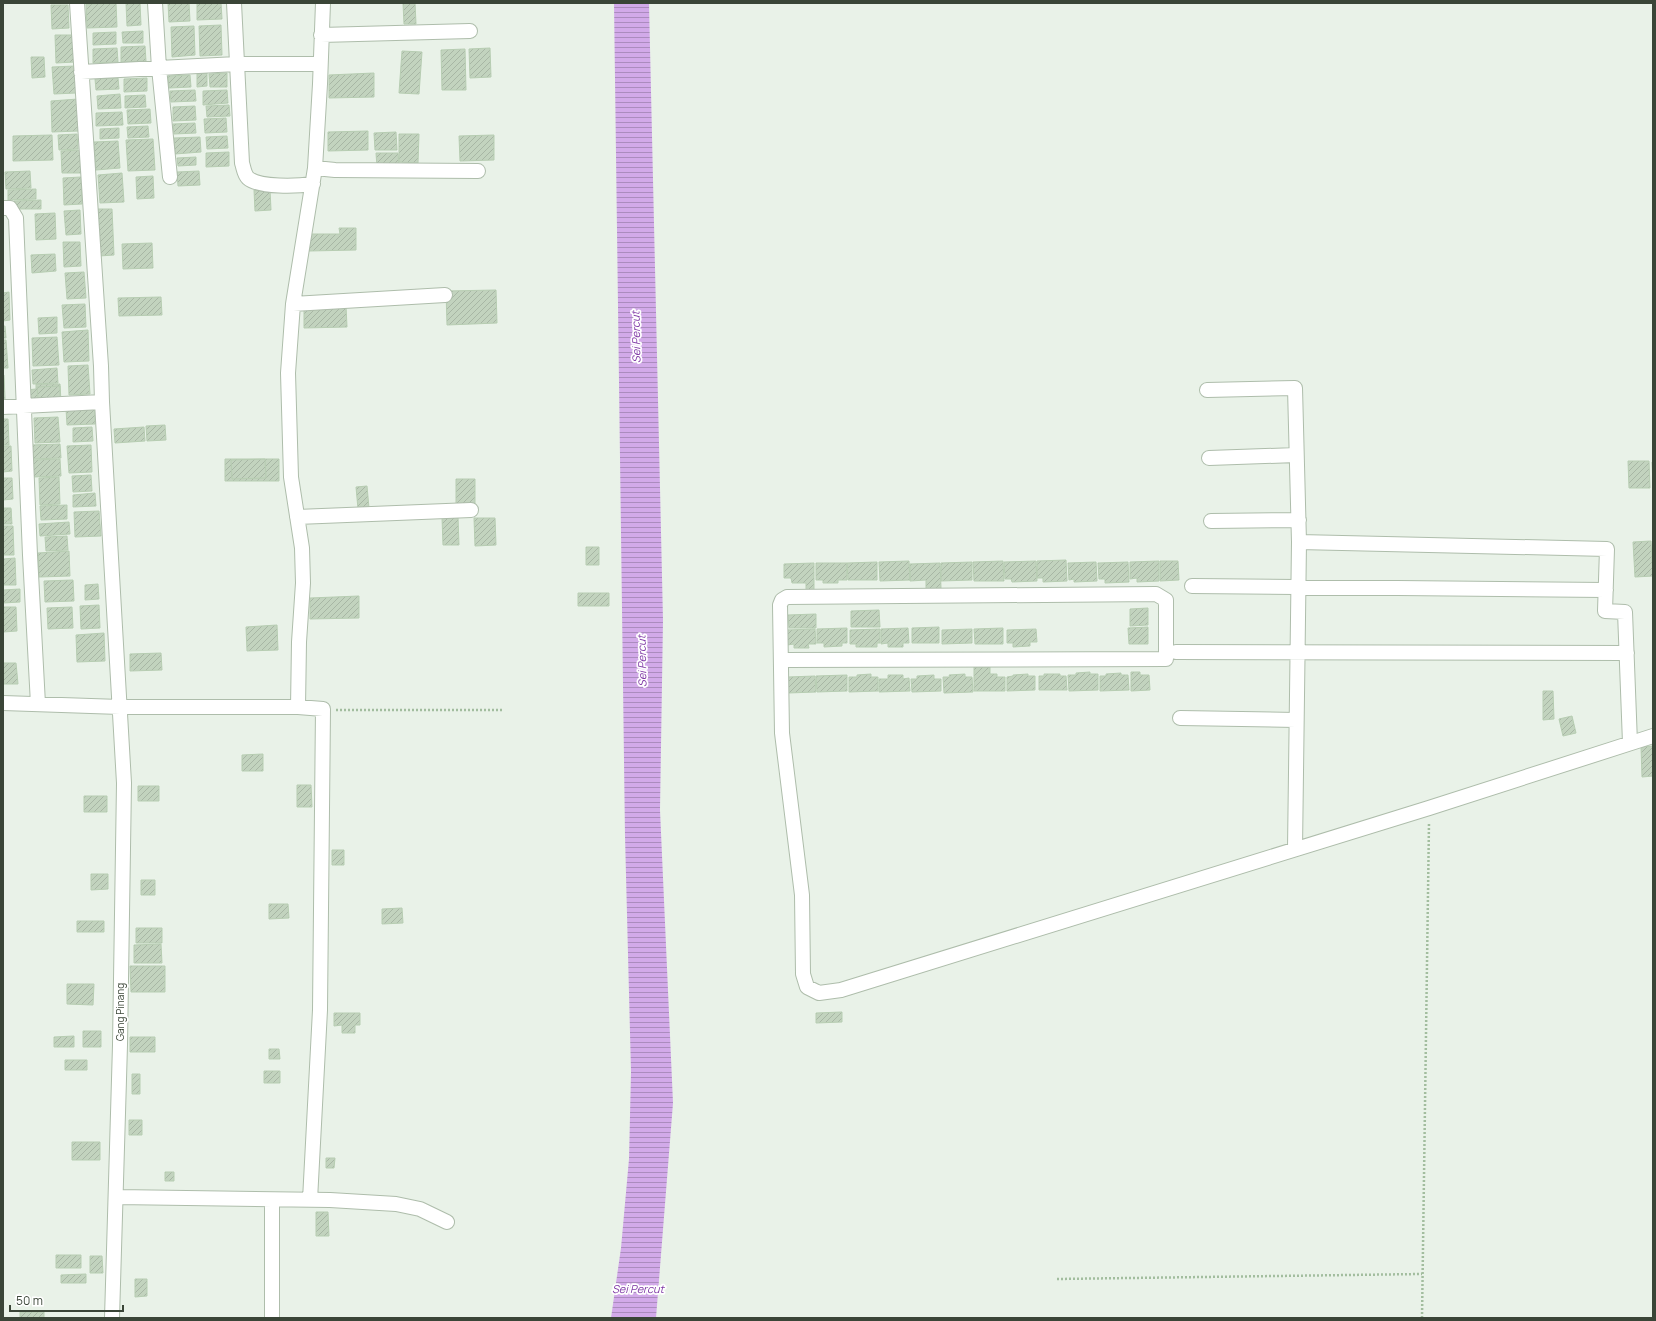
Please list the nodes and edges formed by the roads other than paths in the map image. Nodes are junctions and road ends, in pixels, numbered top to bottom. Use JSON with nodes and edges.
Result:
{"nodes":[{"id":1,"x":77,"y":3,"type":"edge"},
{"id":2,"x":155,"y":3,"type":"edge"},
{"id":3,"x":234,"y":3,"type":"edge"},
{"id":4,"x":323,"y":3,"type":"edge"},
{"id":5,"x":470,"y":31,"type":"dead end"},
{"id":6,"x":321,"y":35,"type":"junction"},
{"id":7,"x":237,"y":64,"type":"junction"},
{"id":8,"x":320,"y":64,"type":"junction"},
{"id":9,"x":159,"y":68,"type":"junction"},
{"id":10,"x":81,"y":72,"type":"junction"},
{"id":11,"x":314,"y":168,"type":"junction"},
{"id":12,"x":478,"y":171,"type":"dead end"},
{"id":13,"x":170,"y":177,"type":"dead end"},
{"id":14,"x":313,"y":184,"type":"junction"},
{"id":15,"x":3,"y":208,"type":"edge"},
{"id":16,"x":445,"y":295,"type":"dead end"},
{"id":17,"x":293,"y":304,"type":"junction"},
{"id":18,"x":1207,"y":390,"type":"dead end"},
{"id":19,"x":102,"y":402,"type":"junction"},
{"id":20,"x":24,"y":406,"type":"junction"},
{"id":21,"x":3,"y":407,"type":"edge"},
{"id":22,"x":1296,"y":455,"type":"junction"},
{"id":23,"x":1209,"y":458,"type":"dead end"},
{"id":24,"x":471,"y":510,"type":"dead end"},
{"id":25,"x":297,"y":517,"type":"junction"},
{"id":26,"x":1298,"y":520,"type":"junction"},
{"id":27,"x":1211,"y":521,"type":"dead end"},
{"id":28,"x":1299,"y":542,"type":"junction"},
{"id":29,"x":1192,"y":586,"type":"dead end"},
{"id":30,"x":1298,"y":587,"type":"junction"},
{"id":31,"x":1606,"y":590,"type":"junction"},
{"id":32,"x":1176,"y":652,"type":"dead end"},
{"id":33,"x":1297,"y":652,"type":"junction"},
{"id":34,"x":1627,"y":652,"type":"junction"},
{"id":35,"x":780,"y":660,"type":"junction"},
{"id":36,"x":3,"y":703,"type":"edge"},
{"id":37,"x":38,"y":704,"type":"junction"},
{"id":38,"x":120,"y":707,"type":"junction"},
{"id":39,"x":298,"y":707,"type":"junction"},
{"id":40,"x":1180,"y":718,"type":"dead end"},
{"id":41,"x":1296,"y":720,"type":"junction"},
{"id":42,"x":1653,"y":736,"type":"edge"},
{"id":43,"x":1630,"y":743,"type":"junction"},
{"id":44,"x":1295,"y":850,"type":"junction"},
{"id":45,"x":117,"y":1197,"type":"junction"},
{"id":46,"x":272,"y":1200,"type":"junction"},
{"id":47,"x":310,"y":1200,"type":"junction"},
{"id":48,"x":447,"y":1222,"type":"dead end"},
{"id":49,"x":112,"y":1318,"type":"edge"},
{"id":50,"x":272,"y":1318,"type":"edge"}],
"edges":[{"from":1,"to":10,"type":"street","name":"Gang Pinang"},
{"from":2,"to":9,"type":"street"},
{"from":3,"to":7,"type":"street"},
{"from":4,"to":6,"type":"street"},
{"from":5,"to":6,"type":"street"},
{"from":6,"to":8,"type":"street"},
{"from":7,"to":8,"type":"street"},
{"from":7,"to":9,"type":"street"},
{"from":7,"to":14,"type":"street"},
{"from":8,"to":11,"type":"street"},
{"from":9,"to":10,"type":"street"},
{"from":9,"to":13,"type":"street"},
{"from":10,"to":19,"type":"street","name":"Gang Pinang"},
{"from":11,"to":12,"type":"street"},
{"from":11,"to":14,"type":"street"},
{"from":14,"to":17,"type":"street"},
{"from":15,"to":20,"type":"street"},
{"from":16,"to":17,"type":"street"},
{"from":17,"to":25,"type":"street"},
{"from":18,"to":22,"type":"street"},
{"from":19,"to":20,"type":"street"},
{"from":19,"to":38,"type":"street","name":"Gang Pinang"},
{"from":20,"to":21,"type":"street"},
{"from":20,"to":37,"type":"street"},
{"from":22,"to":23,"type":"street"},
{"from":22,"to":26,"type":"street"},
{"from":24,"to":25,"type":"street"},
{"from":25,"to":39,"type":"street"},
{"from":26,"to":27,"type":"street"},
{"from":26,"to":28,"type":"street"},
{"from":28,"to":30,"type":"street"},
{"from":28,"to":31,"type":"street"},
{"from":29,"to":30,"type":"street"},
{"from":30,"to":31,"type":"street"},
{"from":30,"to":33,"type":"street"},
{"from":31,"to":34,"type":"street"},
{"from":32,"to":33,"type":"street"},
{"from":33,"to":34,"type":"street"},
{"from":33,"to":41,"type":"street"},
{"from":34,"to":43,"type":"street"},
{"from":35,"to":35,"type":"street"},
{"from":35,"to":44,"type":"street"},
{"from":36,"to":37,"type":"street"},
{"from":37,"to":38,"type":"street"},
{"from":38,"to":39,"type":"street"},
{"from":38,"to":45,"type":"street","name":"Gang Pinang"},
{"from":39,"to":47,"type":"street"},
{"from":40,"to":41,"type":"street"},
{"from":41,"to":44,"type":"street"},
{"from":42,"to":43,"type":"street"},
{"from":43,"to":44,"type":"street"},
{"from":45,"to":46,"type":"street"},
{"from":45,"to":49,"type":"street","name":"Gang Pinang"},
{"from":46,"to":47,"type":"street"},
{"from":46,"to":50,"type":"street"},
{"from":47,"to":48,"type":"street"}]}
